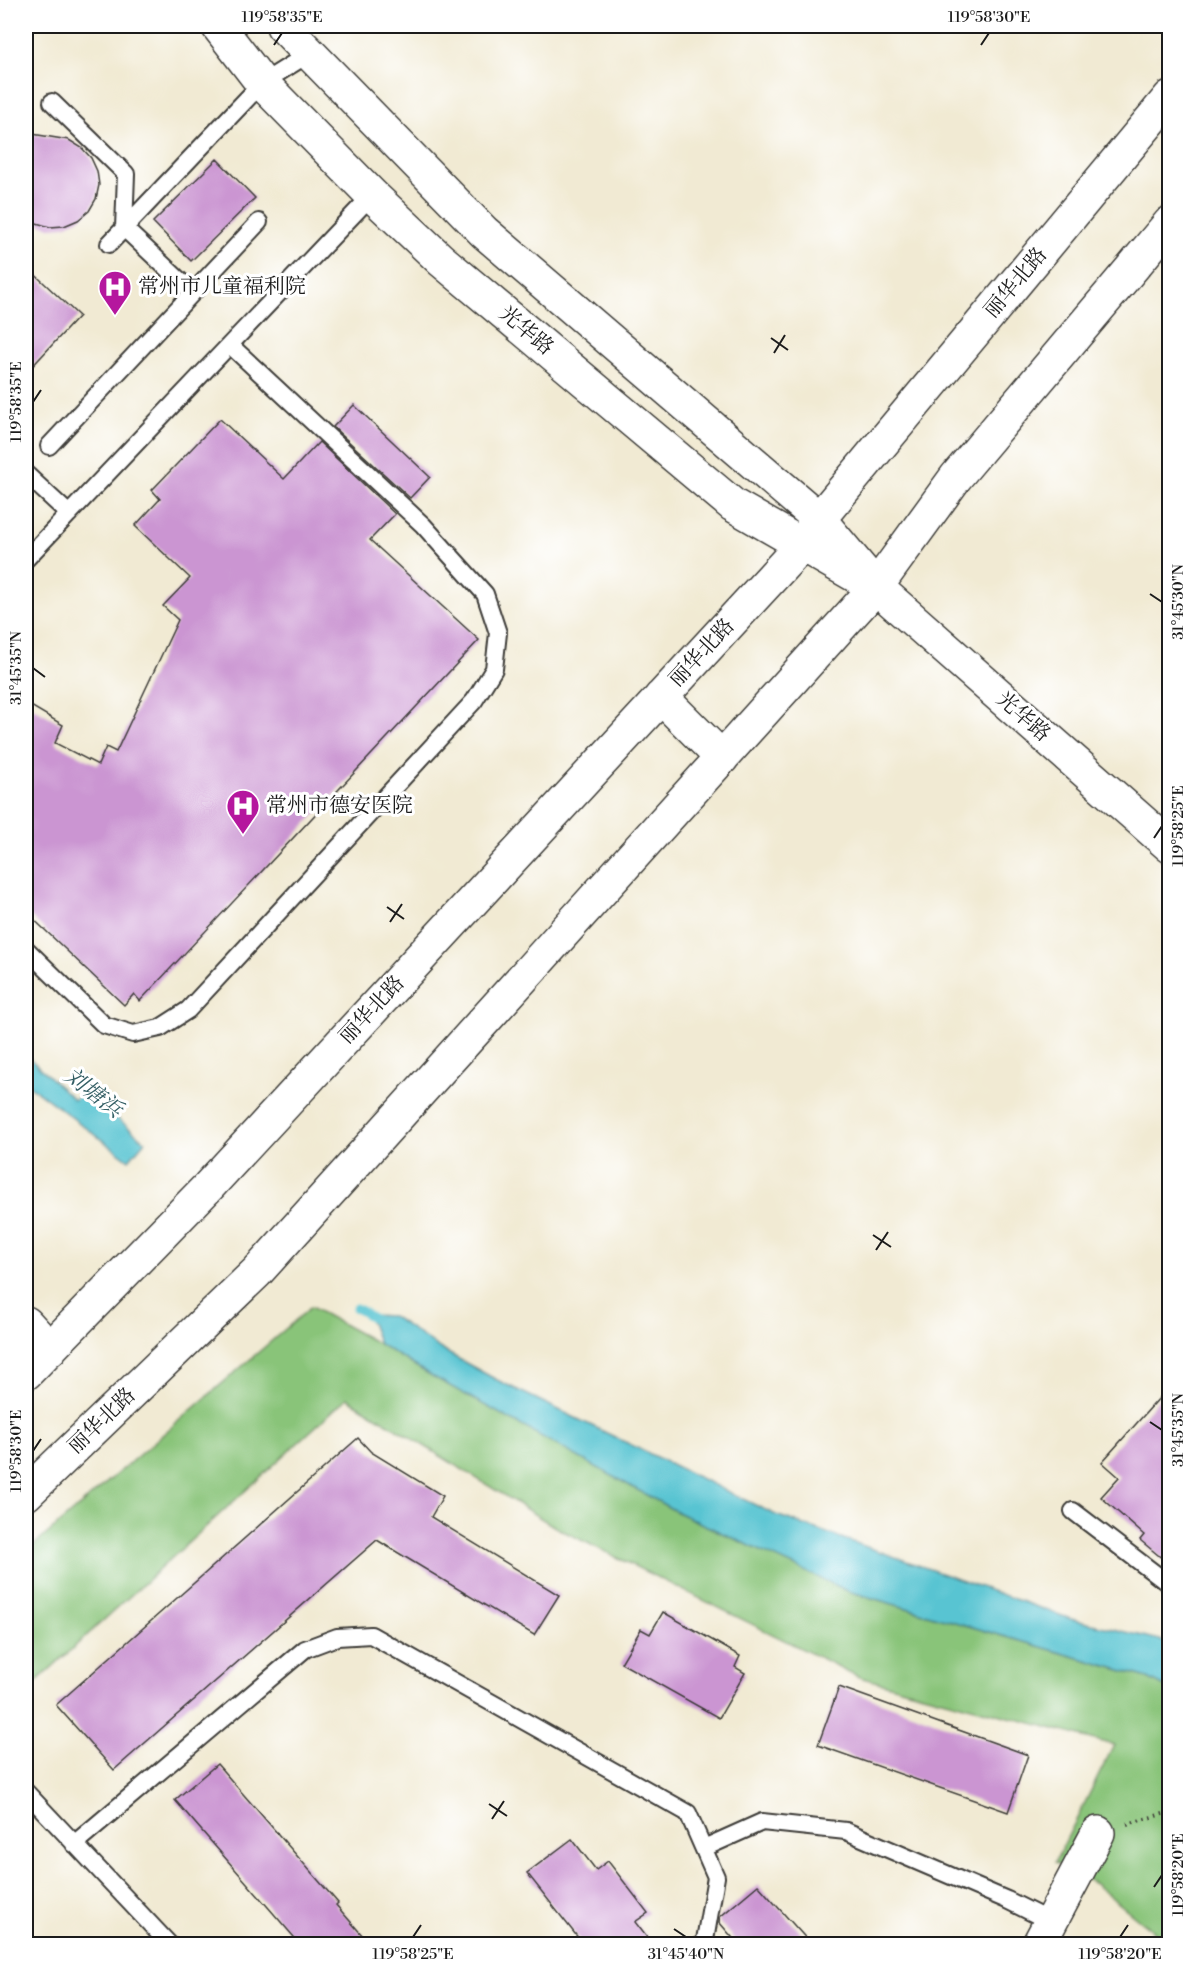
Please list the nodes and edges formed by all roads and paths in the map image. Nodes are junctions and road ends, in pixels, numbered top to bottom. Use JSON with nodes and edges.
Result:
{"nodes":[{"id":1,"x":218,"y":26,"type":"edge"},
{"id":2,"x":283,"y":26,"type":"edge"},
{"id":3,"x":310,"y":54,"type":"junction"},
{"id":4,"x":262,"y":83,"type":"junction"},
{"id":5,"x":1170,"y":97,"type":"edge"},
{"id":6,"x":52,"y":102,"type":"dead end"},
{"id":7,"x":372,"y":195,"type":"junction"},
{"id":8,"x":259,"y":222,"type":"dead end"},
{"id":9,"x":1170,"y":223,"type":"edge"},
{"id":10,"x":124,"y":228,"type":"junction"},
{"id":11,"x":110,"y":244,"type":"dead end"},
{"id":12,"x":192,"y":292,"type":"junction"},
{"id":13,"x":230,"y":345,"type":"junction"},
{"id":14,"x":49,"y":446,"type":"dead end"},
{"id":15,"x":26,"y":474,"type":"edge"},
{"id":16,"x":69,"y":514,"type":"junction"},
{"id":17,"x":810,"y":533,"type":"junction"},
{"id":18,"x":26,"y":559,"type":"edge"},
{"id":19,"x":876,"y":587,"type":"junction"},
{"id":20,"x":661,"y":697,"type":"junction"},
{"id":21,"x":722,"y":758,"type":"junction"},
{"id":22,"x":1170,"y":846,"type":"edge"},
{"id":23,"x":26,"y":949,"type":"edge"},
{"id":24,"x":26,"y":1323,"type":"edge"},
{"id":25,"x":50,"y":1349,"type":"junction"},
{"id":26,"x":26,"y":1373,"type":"edge"},
{"id":27,"x":26,"y":1494,"type":"edge"},
{"id":28,"x":1073,"y":1510,"type":"dead end"},
{"id":29,"x":1170,"y":1585,"type":"edge"},
{"id":30,"x":26,"y":1792,"type":"edge"},
{"id":31,"x":1170,"y":1812,"type":"edge"},
{"id":32,"x":1098,"y":1833,"type":"joint"},
{"id":33,"x":74,"y":1844,"type":"junction"},
{"id":34,"x":704,"y":1848,"type":"junction"},
{"id":35,"x":1045,"y":1933,"type":"edge"},
{"id":36,"x":169,"y":1944,"type":"edge"},
{"id":37,"x":702,"y":1944,"type":"edge"}],
"edges":[{"from":1,"to":4,"type":"main road","name":"光华路"},
{"from":2,"to":3,"type":"main road","name":"光华路"},
{"from":3,"to":4,"type":"lane"},
{"from":3,"to":17,"type":"main road","name":"光华路"},
{"from":4,"to":7,"type":"main road","name":"光华路"},
{"from":4,"to":10,"type":"lane"},
{"from":5,"to":17,"type":"main road","name":"丽华北路"},
{"from":6,"to":10,"type":"lane"},
{"from":7,"to":13,"type":"lane"},
{"from":7,"to":17,"type":"main road","name":"光华路"},
{"from":8,"to":12,"type":"lane"},
{"from":9,"to":19,"type":"main road"},
{"from":10,"to":11,"type":"lane"},
{"from":10,"to":12,"type":"lane"},
{"from":12,"to":14,"type":"lane"},
{"from":13,"to":16,"type":"lane"},
{"from":13,"to":23,"type":"lane"},
{"from":15,"to":16,"type":"lane"},
{"from":16,"to":18,"type":"lane"},
{"from":17,"to":19,"type":"main road","name":"光华路"},
{"from":17,"to":20,"type":"main road","name":"丽华北路"},
{"from":19,"to":21,"type":"main road"},
{"from":19,"to":22,"type":"main road","name":"光华路"},
{"from":20,"to":21,"type":"main road"},
{"from":20,"to":25,"type":"main road","name":"丽华北路"},
{"from":21,"to":27,"type":"main road","name":"丽华北路"},
{"from":24,"to":25,"type":"main road"},
{"from":25,"to":26,"type":"main road"},
{"from":28,"to":29,"type":"lane"},
{"from":30,"to":33,"type":"lane"},
{"from":31,"to":32,"type":"path"},
{"from":32,"to":35,"type":"main road"},
{"from":33,"to":34,"type":"lane"},
{"from":33,"to":36,"type":"lane"},
{"from":34,"to":35,"type":"lane"},
{"from":34,"to":37,"type":"lane"}]}
